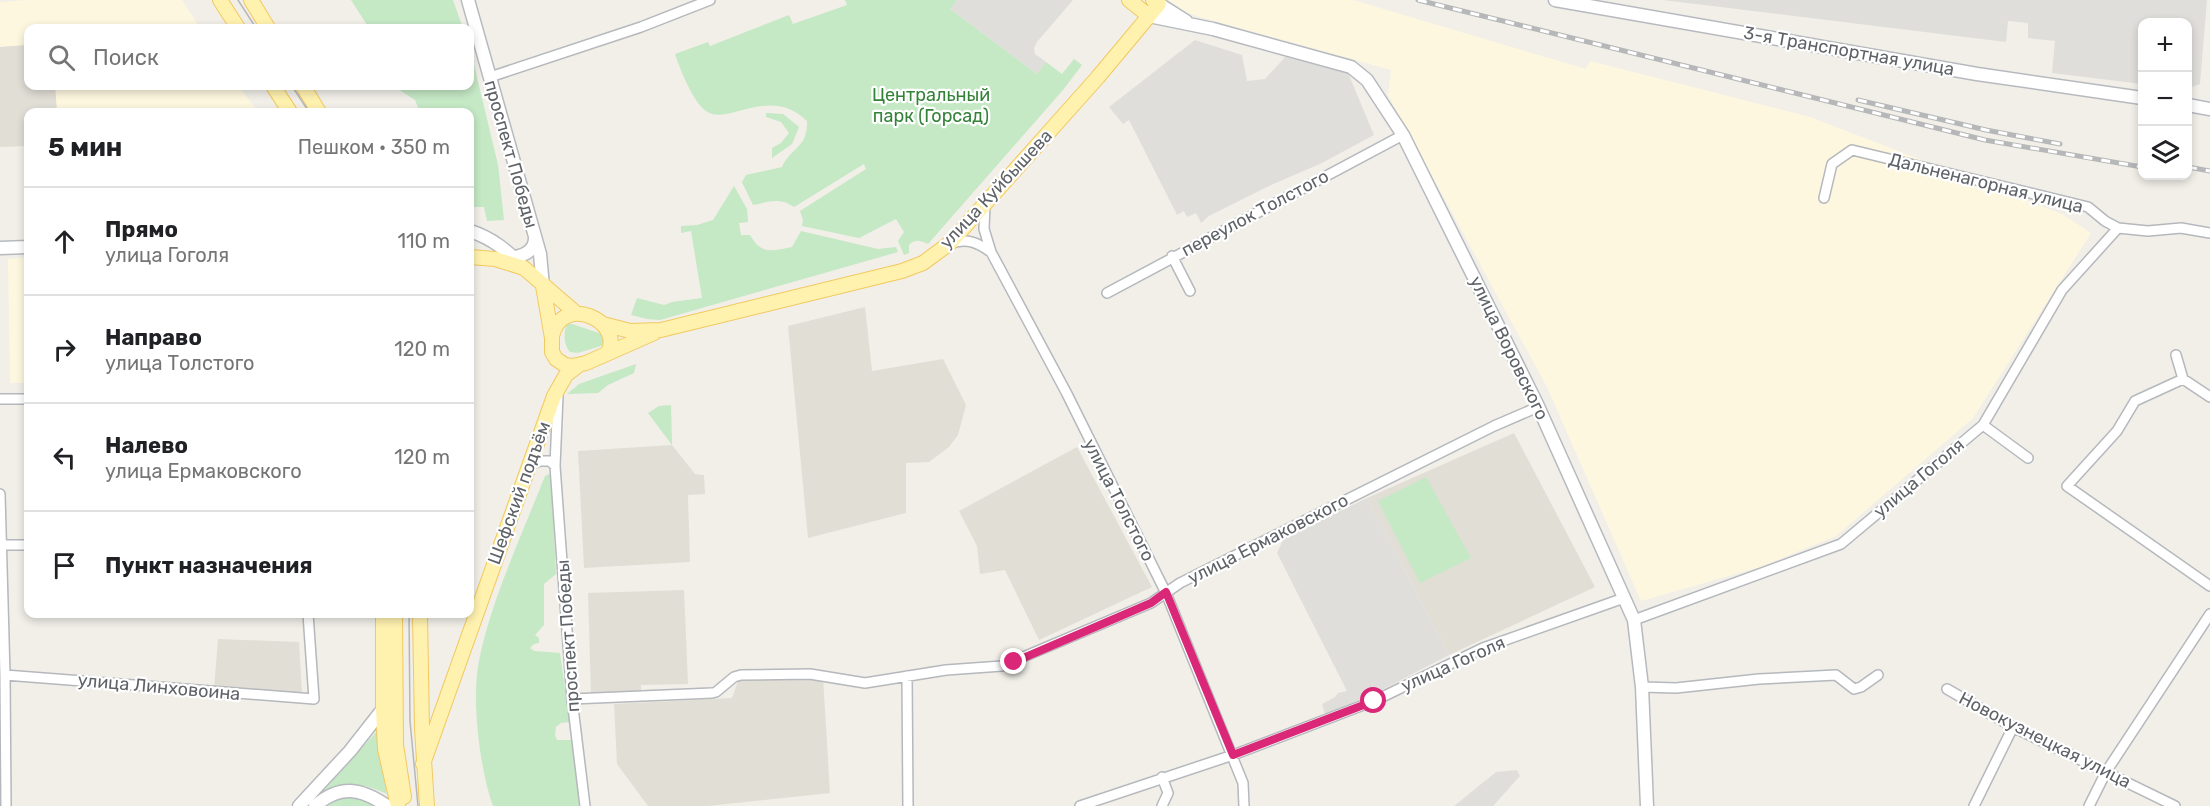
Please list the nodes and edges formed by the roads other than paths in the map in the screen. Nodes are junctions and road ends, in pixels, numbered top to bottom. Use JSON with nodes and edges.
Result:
{"nodes":[{"id":1,"x":220,"y":0,"type":"edge"},
{"id":2,"x":250,"y":0,"type":"edge"},
{"id":3,"x":468,"y":0,"type":"edge"},
{"id":4,"x":710,"y":0,"type":"edge"},
{"id":5,"x":1129,"y":0,"type":"edge"},
{"id":6,"x":1555,"y":0,"type":"edge"},
{"id":7,"x":1156,"y":2,"type":"edge"},
{"id":8,"x":1149,"y":16,"type":"junction"},
{"id":9,"x":235,"y":24,"type":"edge"},
{"id":10,"x":265,"y":24,"type":"edge"},
{"id":11,"x":1194,"y":26,"type":"junction"},
{"id":12,"x":490,"y":77,"type":"junction"},
{"id":13,"x":276,"y":90,"type":"edge"},
{"id":14,"x":306,"y":90,"type":"edge"},
{"id":15,"x":2138,"y":97,"type":"edge"},
{"id":16,"x":2192,"y":106,"type":"edge"},
{"id":17,"x":287,"y":108,"type":"edge"},
{"id":18,"x":317,"y":108,"type":"edge"},
{"id":19,"x":2210,"y":109,"type":"edge"},
{"id":20,"x":1403,"y":135,"type":"junction"},
{"id":21,"x":1824,"y":198,"type":"dead end"},
{"id":22,"x":985,"y":204,"type":"junction"},
{"id":23,"x":2118,"y":228,"type":"junction"},
{"id":24,"x":474,"y":233,"type":"edge"},
{"id":25,"x":2210,"y":233,"type":"edge"},
{"id":26,"x":535,"y":238,"type":"junction"},
{"id":27,"x":950,"y":243,"type":"junction"},
{"id":28,"x":24,"y":247,"type":"edge"},
{"id":29,"x":0,"y":248,"type":"edge"},
{"id":30,"x":991,"y":252,"type":"junction"},
{"id":31,"x":511,"y":256,"type":"junction"},
{"id":32,"x":1172,"y":256,"type":"junction"},
{"id":33,"x":474,"y":257,"type":"edge"},
{"id":34,"x":543,"y":286,"type":"junction"},
{"id":35,"x":1190,"y":291,"type":"dead end"},
{"id":36,"x":1107,"y":293,"type":"dead end"},
{"id":37,"x":576,"y":313,"type":"junction"},
{"id":38,"x":603,"y":324,"type":"junction"},
{"id":39,"x":661,"y":330,"type":"junction"},
{"id":40,"x":552,"y":338,"type":"junction"},
{"id":41,"x":608,"y":352,"type":"junction"},
{"id":42,"x":2176,"y":355,"type":"dead end"},
{"id":43,"x":579,"y":365,"type":"junction"},
{"id":44,"x":2183,"y":379,"type":"junction"},
{"id":45,"x":558,"y":387,"type":"junction"},
{"id":46,"x":2210,"y":397,"type":"edge"},
{"id":47,"x":0,"y":399,"type":"edge"},
{"id":48,"x":24,"y":399,"type":"edge"},
{"id":49,"x":1538,"y":407,"type":"junction"},
{"id":50,"x":1983,"y":425,"type":"junction"},
{"id":51,"x":2028,"y":458,"type":"dead end"},
{"id":52,"x":528,"y":466,"type":"junction"},
{"id":53,"x":555,"y":466,"type":"junction"},
{"id":54,"x":0,"y":494,"type":"edge"},
{"id":55,"x":1,"y":545,"type":"edge"},
{"id":56,"x":24,"y":545,"type":"edge"},
{"id":57,"x":2210,"y":586,"type":"edge"},
{"id":58,"x":1166,"y":592,"type":"junction"},
{"id":59,"x":1624,"y":598,"type":"junction"},
{"id":60,"x":2210,"y":614,"type":"edge"},
{"id":61,"x":308,"y":618,"type":"edge"},
{"id":62,"x":383,"y":618,"type":"edge"},
{"id":63,"x":395,"y":618,"type":"edge"},
{"id":64,"x":420,"y":618,"type":"edge"},
{"id":65,"x":1634,"y":620,"type":"junction"},
{"id":66,"x":5,"y":675,"type":"junction"},
{"id":67,"x":1878,"y":675,"type":"dead end"},
{"id":68,"x":907,"y":676,"type":"junction"},
{"id":69,"x":1642,"y":687,"type":"junction"},
{"id":70,"x":1947,"y":689,"type":"dead end"},
{"id":71,"x":572,"y":699,"type":"junction"},
{"id":72,"x":383,"y":709,"type":"junction"},
{"id":73,"x":2013,"y":727,"type":"junction"},
{"id":74,"x":1233,"y":755,"type":"junction"},
{"id":75,"x":423,"y":764,"type":"junction"},
{"id":76,"x":2106,"y":771,"type":"junction"},
{"id":77,"x":1162,"y":777,"type":"junction"},
{"id":78,"x":908,"y":802,"type":"edge"},
{"id":79,"x":428,"y":803,"type":"edge"},
{"id":80,"x":6,"y":806,"type":"edge"},
{"id":81,"x":299,"y":806,"type":"edge"},
{"id":82,"x":315,"y":806,"type":"edge"},
{"id":83,"x":387,"y":806,"type":"edge"},
{"id":84,"x":398,"y":806,"type":"edge"},
{"id":85,"x":405,"y":806,"type":"edge"},
{"id":86,"x":585,"y":806,"type":"edge"},
{"id":87,"x":913,"y":806,"type":"edge"},
{"id":88,"x":1080,"y":806,"type":"edge"},
{"id":89,"x":1162,"y":806,"type":"edge"},
{"id":90,"x":1244,"y":806,"type":"edge"},
{"id":91,"x":1647,"y":806,"type":"edge"},
{"id":92,"x":1974,"y":806,"type":"edge"},
{"id":93,"x":2089,"y":806,"type":"edge"},
{"id":94,"x":2175,"y":806,"type":"edge"}],
"edges":[{"from":1,"to":9,"type":"main road"},
{"from":2,"to":10,"type":"main road"},
{"from":3,"to":12,"type":"street","name":"проспект Победы"},
{"from":4,"to":12,"type":"street"},
{"from":5,"to":8,"type":"main road"},
{"from":6,"to":15,"type":"street","name":"3-я Транспортная улица"},
{"from":7,"to":8,"type":"main road","name":"улица Куйбышева"},
{"from":7,"to":11,"type":"street"},
{"from":8,"to":11,"type":"street","name":"улица Воровского"},
{"from":8,"to":22,"type":"main road","name":"улица Куйбышева"},
{"from":11,"to":20,"type":"street","name":"улица Воровского"},
{"from":12,"to":26,"type":"street","name":"проспект Победы"},
{"from":13,"to":17,"type":"main road"},
{"from":14,"to":18,"type":"main road"},
{"from":16,"to":19,"type":"street"},
{"from":20,"to":32,"type":"street","name":"переулок Толстого"},
{"from":20,"to":49,"type":"street","name":"улица Воровского"},
{"from":21,"to":23,"type":"street","name":"Дальненагорная улица"},
{"from":22,"to":27,"type":"main road","name":"улица Куйбышева"},
{"from":22,"to":30,"type":"street","name":"улица Толстого"},
{"from":23,"to":25,"type":"street","name":"Дальненагорная улица"},
{"from":23,"to":50,"type":"street","name":"улица Гоголя"},
{"from":24,"to":31,"type":"street"},
{"from":26,"to":31,"type":"street","name":"проспект Победы"},
{"from":26,"to":34,"type":"street","name":"проспект Победы"},
{"from":27,"to":30,"type":"street"},
{"from":27,"to":39,"type":"main road","name":"улица Куйбышева"},
{"from":28,"to":29,"type":"street"},
{"from":30,"to":58,"type":"street","name":"улица Толстого"},
{"from":31,"to":33,"type":"main road"},
{"from":31,"to":34,"type":"main road","name":"улица Куйбышева"},
{"from":32,"to":35,"type":"street"},
{"from":32,"to":36,"type":"street","name":"переулок Толстого"},
{"from":34,"to":37,"type":"main road","name":"улица Куйбышева"},
{"from":34,"to":40,"type":"main road"},
{"from":37,"to":38,"type":"main road","name":"улица Куйбышева"},
{"from":37,"to":40,"type":"main road"},
{"from":38,"to":39,"type":"main road","name":"улица Куйбышева"},
{"from":38,"to":41,"type":"main road"},
{"from":39,"to":41,"type":"main road","name":"улица Куйбышева"},
{"from":40,"to":43,"type":"main road"},
{"from":41,"to":43,"type":"main road","name":"улица Куйбышева"},
{"from":42,"to":44,"type":"street"},
{"from":43,"to":45,"type":"main road","name":"Шефский подъём"},
{"from":44,"to":46,"type":"street"},
{"from":44,"to":57,"type":"street"},
{"from":45,"to":52,"type":"main road","name":"Шефский подъём"},
{"from":45,"to":53,"type":"street","name":"проспект Победы"},
{"from":47,"to":48,"type":"street"},
{"from":49,"to":58,"type":"street","name":"улица Ермаковского"},
{"from":49,"to":59,"type":"street","name":"улица Воровского"},
{"from":50,"to":51,"type":"street"},
{"from":50,"to":65,"type":"street","name":"улица Гоголя"},
{"from":52,"to":53,"type":"street"},
{"from":52,"to":75,"type":"main road","name":"Шефский подъём"},
{"from":53,"to":71,"type":"street","name":"проспект Победы"},
{"from":54,"to":55,"type":"street"},
{"from":55,"to":56,"type":"street"},
{"from":55,"to":66,"type":"street"},
{"from":58,"to":68,"type":"street","name":"улица Ермаковского"},
{"from":58,"to":74,"type":"street","name":"улица Толстого"},
{"from":59,"to":65,"type":"street","name":"улица Воровского"},
{"from":59,"to":74,"type":"street","name":"улица Гоголя"},
{"from":60,"to":76,"type":"street"},
{"from":61,"to":66,"type":"street","name":"улица Линховоина"},
{"from":62,"to":72,"type":"main road"},
{"from":63,"to":85,"type":"main road"},
{"from":64,"to":75,"type":"main road"},
{"from":65,"to":69,"type":"street","name":"улица Воровского"},
{"from":66,"to":80,"type":"street"},
{"from":67,"to":69,"type":"street"},
{"from":68,"to":71,"type":"street","name":"улица Ермаковского"},
{"from":68,"to":78,"type":"street"},
{"from":69,"to":91,"type":"street","name":"улица Воровского"},
{"from":70,"to":73,"type":"street","name":"Новокузнецкая улица"},
{"from":71,"to":86,"type":"street","name":"проспект Победы"},
{"from":72,"to":81,"type":"street"},
{"from":72,"to":84,"type":"main road"},
{"from":73,"to":76,"type":"street","name":"Новокузнецкая улица"},
{"from":73,"to":92,"type":"street"},
{"from":74,"to":77,"type":"street","name":"улица Гоголя"},
{"from":74,"to":90,"type":"street","name":"улица Толстого"},
{"from":75,"to":79,"type":"main road"},
{"from":76,"to":93,"type":"street"},
{"from":76,"to":94,"type":"street","name":"Новокузнецкая улица"},
{"from":77,"to":88,"type":"street","name":"улица Гоголя"},
{"from":77,"to":89,"type":"street"},
{"from":78,"to":87,"type":"street"},
{"from":82,"to":83,"type":"street"}]}
